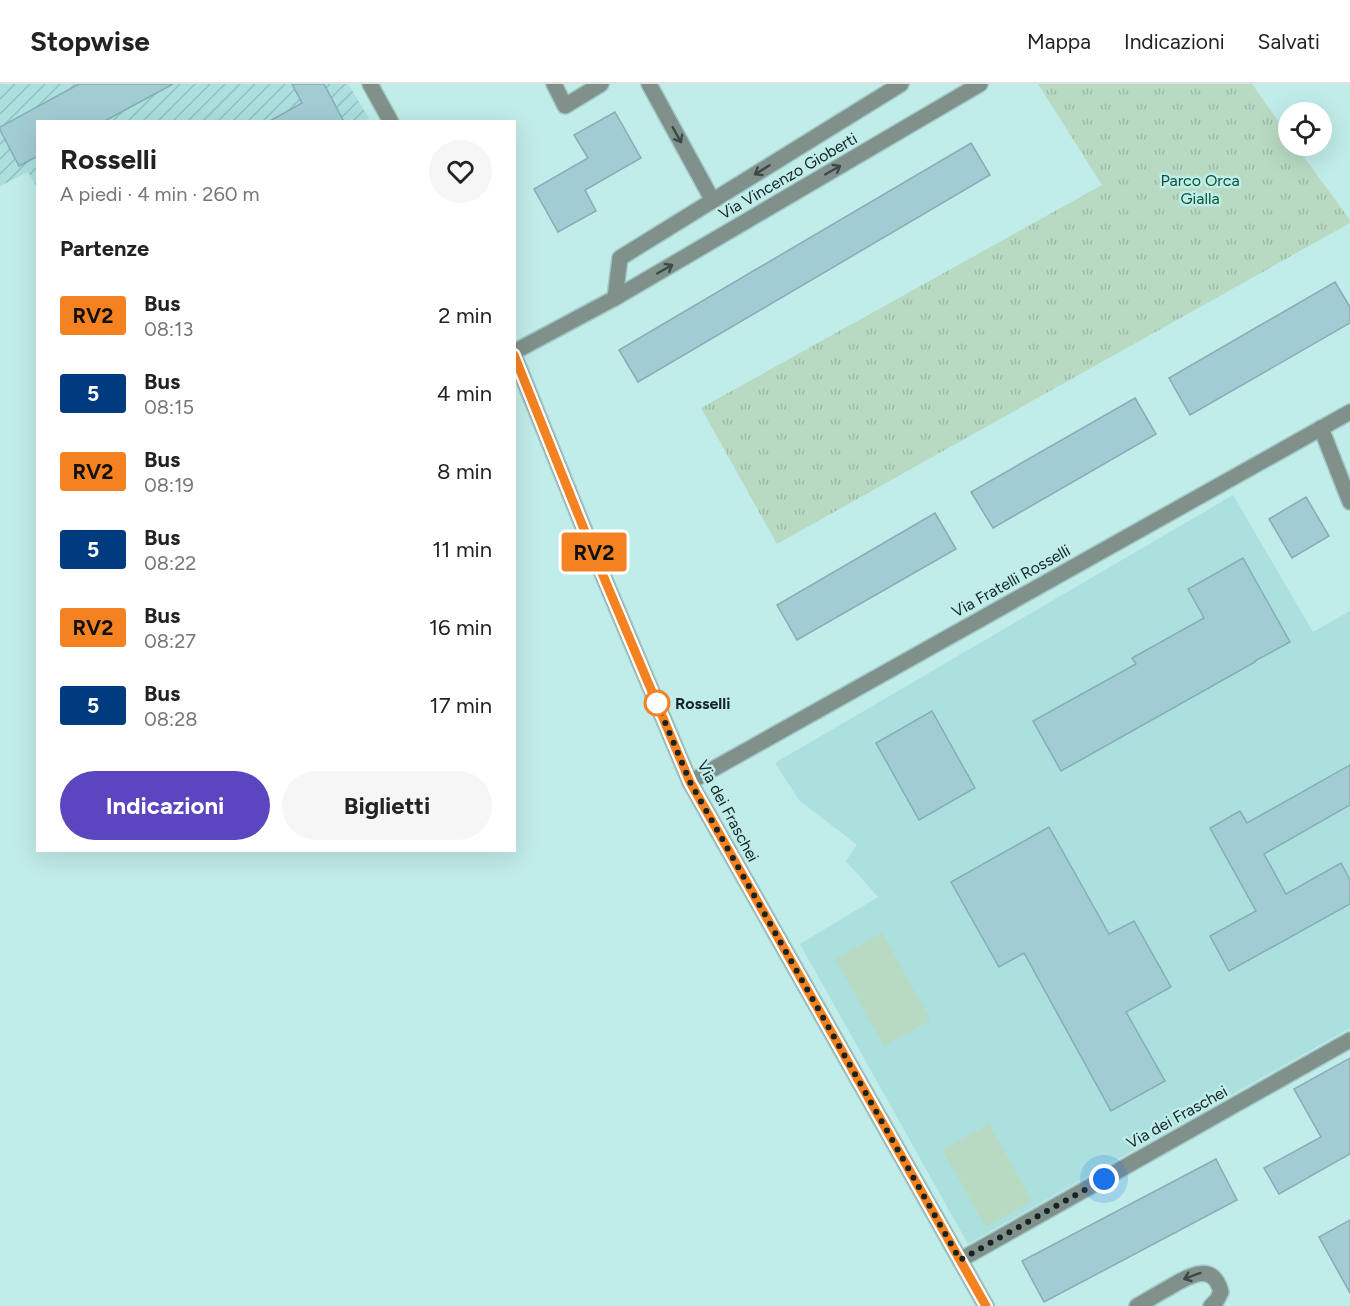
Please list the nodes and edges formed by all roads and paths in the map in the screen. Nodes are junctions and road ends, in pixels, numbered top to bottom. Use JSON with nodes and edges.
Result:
{"nodes":[{"id":1,"x":370,"y":84,"type":"edge"},
{"id":2,"x":554,"y":84,"type":"edge"},
{"id":3,"x":601,"y":84,"type":"edge"},
{"id":4,"x":649,"y":84,"type":"edge"},
{"id":5,"x":901,"y":84,"type":"edge"},
{"id":6,"x":980,"y":84,"type":"edge"},
{"id":7,"x":391,"y":120,"type":"edge"},
{"id":8,"x":712,"y":201,"type":"junction"},
{"id":9,"x":615,"y":298,"type":"junction"},
{"id":10,"x":516,"y":352,"type":"edge"},
{"id":11,"x":516,"y":358,"type":"edge"},
{"id":12,"x":1350,"y":412,"type":"edge"},
{"id":13,"x":1321,"y":428,"type":"junction"},
{"id":14,"x":1350,"y":502,"type":"edge"},
{"id":15,"x":690,"y":782,"type":"junction"},
{"id":16,"x":1350,"y":1040,"type":"edge"},
{"id":17,"x":960,"y":1260,"type":"junction"},
{"id":18,"x":986,"y":1306,"type":"edge"},
{"id":19,"x":1137,"y":1306,"type":"edge"},
{"id":20,"x":1211,"y":1306,"type":"edge"}],
"edges":[{"from":1,"to":7,"type":"street"},
{"from":2,"to":3,"type":"street"},
{"from":4,"to":8,"type":"street","name":"Via Vincenzo Gioberti","one_way":true},
{"from":5,"to":8,"type":"street","name":"Via Vincenzo Gioberti","one_way":true},
{"from":9,"to":6,"type":"street","name":"Via Vincenzo Gioberti","one_way":true},
{"from":8,"to":9,"type":"street","name":"Via Vincenzo Gioberti"},
{"from":9,"to":10,"type":"street","name":"Via Vincenzo Gioberti"},
{"from":11,"to":15,"type":"street","name":"Via dei Fraschei"},
{"from":12,"to":13,"type":"street","name":"Via Fratelli Rosselli"},
{"from":13,"to":14,"type":"street"},
{"from":13,"to":15,"type":"street","name":"Via Fratelli Rosselli"},
{"from":15,"to":17,"type":"street","name":"Via dei Fraschei"},
{"from":16,"to":17,"type":"street","name":"Via dei Fraschei"},
{"from":17,"to":18,"type":"street","name":"Via dei Fraschei"},
{"from":20,"to":19,"type":"street","one_way":true}]}
